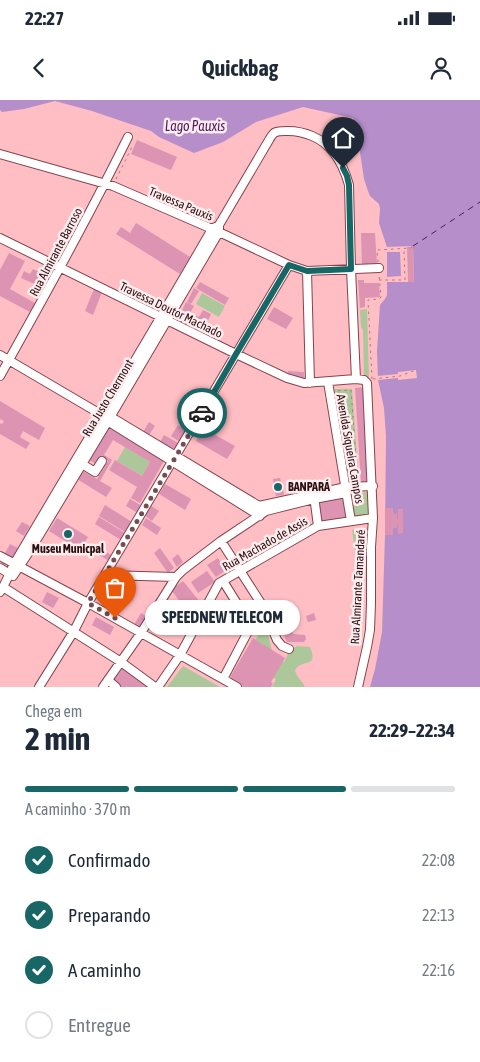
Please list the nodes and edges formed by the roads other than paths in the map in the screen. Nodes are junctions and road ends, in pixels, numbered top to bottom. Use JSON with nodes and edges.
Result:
{"nodes":[{"id":1,"x":295,"y":130,"type":"joint"},
{"id":2,"x":128,"y":137,"type":"road end"},
{"id":3,"x":0,"y":154,"type":"edge"},
{"id":4,"x":109,"y":185,"type":"junction"},
{"id":5,"x":216,"y":229,"type":"junction"},
{"id":6,"x":0,"y":238,"type":"edge"},
{"id":7,"x":289,"y":265,"type":"junction"},
{"id":8,"x":61,"y":268,"type":"junction"},
{"id":9,"x":378,"y":268,"type":"road end"},
{"id":10,"x":351,"y":269,"type":"junction"},
{"id":11,"x":307,"y":271,"type":"junction"},
{"id":12,"x":165,"y":318,"type":"junction"},
{"id":13,"x":236,"y":354,"type":"junction"},
{"id":14,"x":0,"y":355,"type":"edge"},
{"id":15,"x":9,"y":360,"type":"junction"},
{"id":16,"x":0,"y":376,"type":"edge"},
{"id":17,"x":356,"y":379,"type":"junction"},
{"id":18,"x":328,"y":382,"type":"junction"},
{"id":19,"x":310,"y":383,"type":"junction"},
{"id":20,"x":366,"y":383,"type":"joint"},
{"id":21,"x":104,"y":416,"type":"junction"},
{"id":22,"x":175,"y":459,"type":"junction"},
{"id":23,"x":102,"y":461,"type":"dead end"},
{"id":24,"x":82,"y":464,"type":"junction"},
{"id":25,"x":372,"y":486,"type":"junction"},
{"id":26,"x":346,"y":490,"type":"junction"},
{"id":27,"x":314,"y":497,"type":"junction"},
{"id":28,"x":260,"y":511,"type":"junction"},
{"id":29,"x":373,"y":518,"type":"junction"},
{"id":30,"x":351,"y":521,"type":"junction"},
{"id":31,"x":318,"y":526,"type":"junction"},
{"id":32,"x":221,"y":541,"type":"junction"},
{"id":33,"x":0,"y":556,"type":"edge"},
{"id":34,"x":16,"y":565,"type":"junction"},
{"id":35,"x":0,"y":568,"type":"edge"},
{"id":36,"x":240,"y":571,"type":"junction"},
{"id":37,"x":10,"y":576,"type":"junction"},
{"id":38,"x":105,"y":576,"type":"junction"},
{"id":39,"x":176,"y":577,"type":"junction"},
{"id":40,"x":223,"y":581,"type":"junction"},
{"id":41,"x":1,"y":590,"type":"edge"},
{"id":42,"x":88,"y":603,"type":"junction"},
{"id":43,"x":262,"y":605,"type":"junction"},
{"id":44,"x":251,"y":626,"type":"junction"},
{"id":45,"x":74,"y":631,"type":"junction"},
{"id":46,"x":141,"y":633,"type":"junction"},
{"id":47,"x":289,"y":649,"type":"dead end"},
{"id":48,"x":180,"y":655,"type":"junction"},
{"id":49,"x":121,"y":662,"type":"junction"},
{"id":50,"x":223,"y":679,"type":"junction"},
{"id":51,"x":105,"y":684,"type":"edge"},
{"id":52,"x":39,"y":687,"type":"edge"},
{"id":53,"x":116,"y":687,"type":"edge"},
{"id":54,"x":156,"y":687,"type":"edge"},
{"id":55,"x":236,"y":687,"type":"edge"},
{"id":56,"x":358,"y":687,"type":"edge"}],
"edges":[{"from":1,"to":5,"type":"street","name":"Rua Justo Chermont"},
{"from":1,"to":10,"type":"street","name":"Avenida Siqueira Campos"},
{"from":2,"to":4,"type":"street","name":"Rua Almirante Barroso"},
{"from":3,"to":4,"type":"street","name":"Travessa Pauxis"},
{"from":4,"to":5,"type":"street","name":"Travessa Pauxis"},
{"from":4,"to":8,"type":"street","name":"Rua Almirante Barroso"},
{"from":5,"to":7,"type":"street","name":"Travessa Pauxis"},
{"from":5,"to":12,"type":"street","name":"Rua Justo Chermont"},
{"from":6,"to":8,"type":"street","name":"Travessa Doutor Machado"},
{"from":7,"to":11,"type":"street","name":"Travessa Pauxis"},
{"from":7,"to":13,"type":"street"},
{"from":8,"to":12,"type":"street","name":"Travessa Doutor Machado"},
{"from":8,"to":15,"type":"street","name":"Rua Almirante Barroso"},
{"from":9,"to":10,"type":"street","name":"Travessa Pauxis"},
{"from":10,"to":11,"type":"street","name":"Travessa Pauxis"},
{"from":10,"to":17,"type":"street","name":"Avenida Siqueira Campos"},
{"from":11,"to":19,"type":"street"},
{"from":12,"to":13,"type":"street","name":"Travessa Doutor Machado"},
{"from":12,"to":21,"type":"street","name":"Rua Justo Chermont"},
{"from":13,"to":19,"type":"street","name":"Travessa Doutor Machado"},
{"from":13,"to":22,"type":"street"},
{"from":14,"to":15,"type":"street"},
{"from":15,"to":16,"type":"street","name":"Rua Almirante Barroso"},
{"from":15,"to":21,"type":"street"},
{"from":17,"to":18,"type":"street","name":"Travessa Doutor Machado"},
{"from":17,"to":20,"type":"street","name":"Travessa Doutor Machado"},
{"from":18,"to":19,"type":"street","name":"Travessa Doutor Machado"},
{"from":18,"to":26,"type":"street","name":"Avenida Siqueira Campos"},
{"from":20,"to":25,"type":"street","name":"Avenida Siqueira Campos"},
{"from":21,"to":22,"type":"street"},
{"from":21,"to":24,"type":"street","name":"Rua Justo Chermont"},
{"from":21,"to":34,"type":"street","name":"Rua Justo Chermont"},
{"from":22,"to":28,"type":"street"},
{"from":22,"to":38,"type":"street"},
{"from":23,"to":24,"type":"street"},
{"from":24,"to":34,"type":"street","name":"Rua Justo Chermont"},
{"from":25,"to":26,"type":"street"},
{"from":25,"to":29,"type":"street","name":"Avenida Siqueira Campos"},
{"from":26,"to":27,"type":"street"},
{"from":26,"to":30,"type":"street","name":"Avenida Siqueira Campos"},
{"from":27,"to":28,"type":"street"},
{"from":27,"to":31,"type":"street"},
{"from":28,"to":32,"type":"street"},
{"from":29,"to":30,"type":"street","name":"Rua Machado de Assis"},
{"from":29,"to":56,"type":"street","name":"Rua Almirante Tamandaré"},
{"from":30,"to":31,"type":"street","name":"Rua Machado de Assis"},
{"from":31,"to":36,"type":"street","name":"Rua Machado de Assis"},
{"from":32,"to":36,"type":"street"},
{"from":32,"to":39,"type":"street"},
{"from":33,"to":34,"type":"street"},
{"from":34,"to":37,"type":"street","name":"Rua Justo Chermont"},
{"from":34,"to":42,"type":"street"},
{"from":35,"to":37,"type":"street"},
{"from":36,"to":40,"type":"street","name":"Rua Machado de Assis"},
{"from":36,"to":43,"type":"street"},
{"from":37,"to":41,"type":"street","name":"Rua Justo Chermont"},
{"from":38,"to":39,"type":"street"},
{"from":38,"to":42,"type":"street"},
{"from":39,"to":46,"type":"street"},
{"from":40,"to":44,"type":"street"},
{"from":40,"to":48,"type":"street","name":"Rua Machado de Assis"},
{"from":41,"to":45,"type":"street"},
{"from":42,"to":45,"type":"street"},
{"from":42,"to":46,"type":"street"},
{"from":43,"to":44,"type":"street"},
{"from":43,"to":47,"type":"street"},
{"from":44,"to":50,"type":"street"},
{"from":45,"to":49,"type":"street"},
{"from":45,"to":52,"type":"street"},
{"from":46,"to":48,"type":"street"},
{"from":46,"to":49,"type":"street"},
{"from":48,"to":50,"type":"street"},
{"from":48,"to":54,"type":"street","name":"Rua Machado de Assis"},
{"from":49,"to":51,"type":"street"},
{"from":49,"to":54,"type":"street"},
{"from":50,"to":55,"type":"street"},
{"from":51,"to":53,"type":"street"}]}
